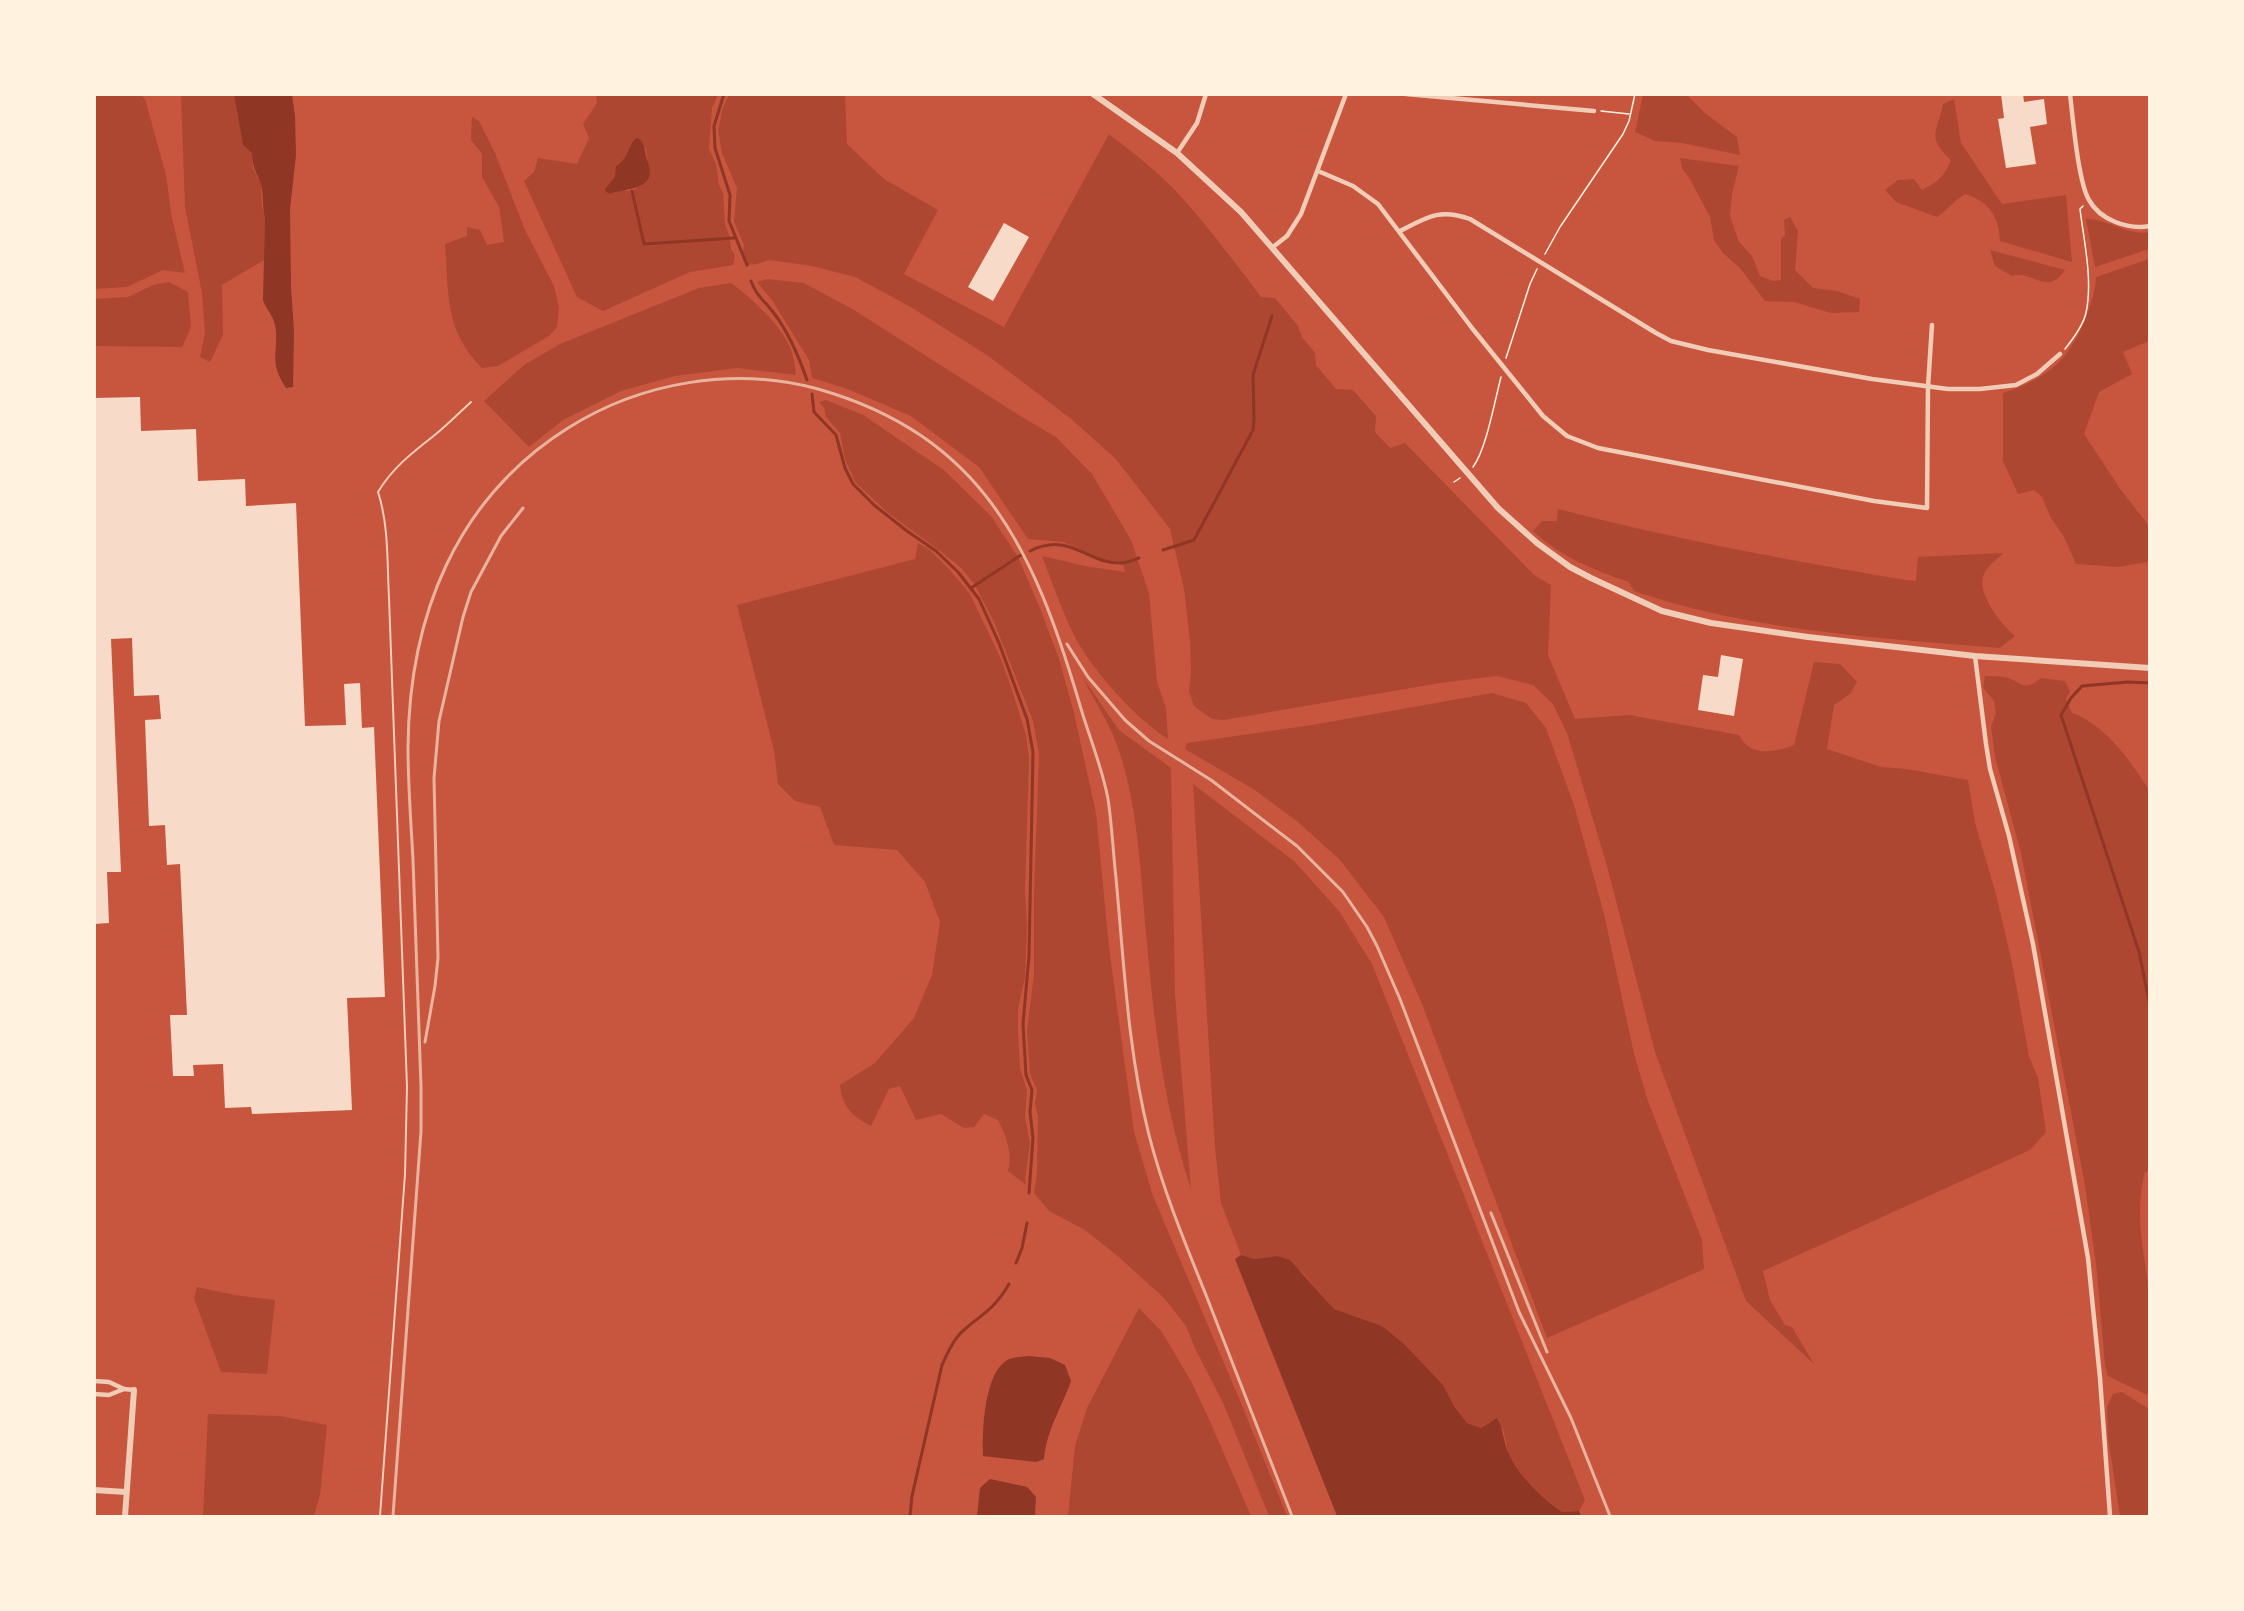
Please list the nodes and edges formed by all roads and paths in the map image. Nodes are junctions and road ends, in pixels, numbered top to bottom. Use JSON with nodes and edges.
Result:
{"nodes":[{"id":1,"x":1093,"y":94,"type":"edge"},
{"id":2,"x":1206,"y":94,"type":"edge"},
{"id":3,"x":1346,"y":94,"type":"edge"},
{"id":4,"x":1406,"y":94,"type":"edge"},
{"id":5,"x":1635,"y":94,"type":"edge"},
{"id":6,"x":2070,"y":94,"type":"edge"},
{"id":7,"x":1594,"y":111,"type":"joint"},
{"id":8,"x":1631,"y":114,"type":"junction"},
{"id":9,"x":1177,"y":153,"type":"junction"},
{"id":10,"x":1318,"y":171,"type":"junction"},
{"id":11,"x":2088,"y":200,"type":"junction"},
{"id":12,"x":2150,"y":226,"type":"edge"},
{"id":13,"x":1400,"y":231,"type":"junction"},
{"id":14,"x":1273,"y":247,"type":"junction"},
{"id":15,"x":1540,"y":262,"type":"junction"},
{"id":16,"x":1932,"y":326,"type":"dead end"},
{"id":17,"x":2060,"y":354,"type":"joint"},
{"id":18,"x":1503,"y":368,"type":"junction"},
{"id":19,"x":1928,"y":387,"type":"junction"},
{"id":20,"x":471,"y":402,"type":"dead end"},
{"id":21,"x":1477,"y":461,"type":"dead end"},
{"id":22,"x":1975,"y":656,"type":"junction"},
{"id":23,"x":2150,"y":668,"type":"edge"},
{"id":24,"x":94,"y":1381,"type":"edge"},
{"id":25,"x":124,"y":1389,"type":"junction"},
{"id":26,"x":134,"y":1390,"type":"joint"},
{"id":27,"x":94,"y":1394,"type":"edge"},
{"id":28,"x":94,"y":1490,"type":"edge"},
{"id":29,"x":126,"y":1492,"type":"junction"},
{"id":30,"x":125,"y":1516,"type":"edge"},
{"id":31,"x":380,"y":1516,"type":"edge"},
{"id":32,"x":2110,"y":1516,"type":"edge"}],
"edges":[{"from":1,"to":9,"type":"street"},
{"from":2,"to":9,"type":"street"},
{"from":3,"to":10,"type":"street"},
{"from":4,"to":7,"type":"street"},
{"from":5,"to":8,"type":"path"},
{"from":6,"to":11,"type":"street"},
{"from":7,"to":8,"type":"path"},
{"from":8,"to":15,"type":"path"},
{"from":9,"to":14,"type":"street"},
{"from":10,"to":13,"type":"street"},
{"from":10,"to":14,"type":"street"},
{"from":11,"to":12,"type":"street"},
{"from":11,"to":17,"type":"path"},
{"from":13,"to":15,"type":"street"},
{"from":13,"to":18,"type":"street"},
{"from":14,"to":22,"type":"street"},
{"from":15,"to":18,"type":"path"},
{"from":15,"to":19,"type":"street"},
{"from":16,"to":19,"type":"street"},
{"from":17,"to":19,"type":"street"},
{"from":18,"to":19,"type":"street"},
{"from":18,"to":21,"type":"path"},
{"from":20,"to":31,"type":"lane"},
{"from":22,"to":23,"type":"street"},
{"from":22,"to":32,"type":"street"},
{"from":24,"to":25,"type":"street"},
{"from":25,"to":26,"type":"street"},
{"from":25,"to":27,"type":"street"},
{"from":26,"to":29,"type":"street"},
{"from":28,"to":29,"type":"street"},
{"from":29,"to":30,"type":"street"}]}
